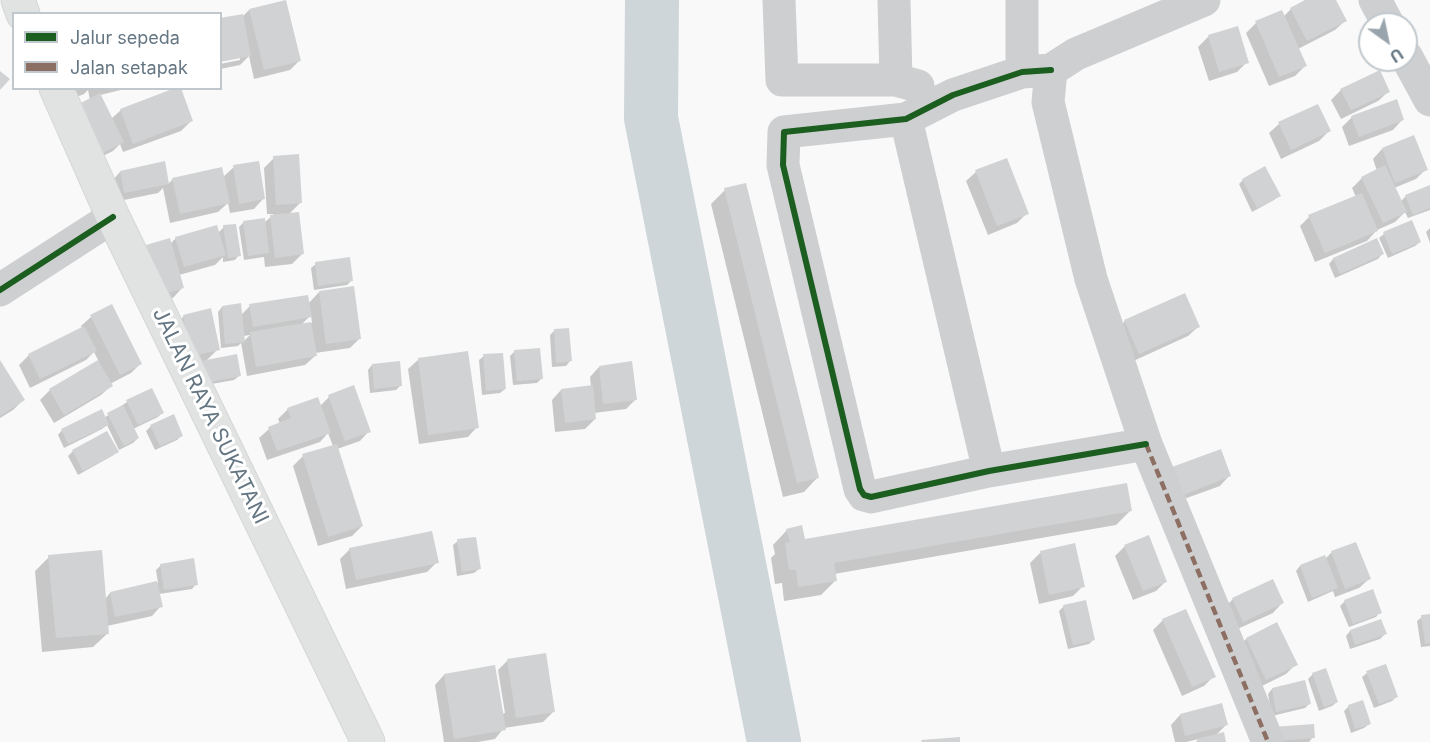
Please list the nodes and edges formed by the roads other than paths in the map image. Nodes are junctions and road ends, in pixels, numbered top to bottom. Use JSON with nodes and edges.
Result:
{"nodes":[{"id":1,"x":779,"y":0,"type":"edge"},
{"id":2,"x":894,"y":0,"type":"edge"},
{"id":3,"x":1022,"y":0,"type":"edge"},
{"id":4,"x":1204,"y":0,"type":"edge"},
{"id":5,"x":1037,"y":71,"type":"junction"},
{"id":6,"x":1415,"y":72,"type":"edge"},
{"id":7,"x":782,"y":80,"type":"junction"},
{"id":8,"x":896,"y":81,"type":"junction"},
{"id":9,"x":58,"y":90,"type":"edge"},
{"id":10,"x":953,"y":95,"type":"junction"},
{"id":11,"x":1430,"y":100,"type":"edge"},
{"id":12,"x":906,"y":119,"type":"junction"},
{"id":13,"x":784,"y":132,"type":"junction"},
{"id":14,"x":113,"y":217,"type":"junction"},
{"id":15,"x":0,"y":290,"type":"edge"},
{"id":16,"x":1146,"y":444,"type":"junction"},
{"id":17,"x":989,"y":471,"type":"junction"},
{"id":18,"x":368,"y":742,"type":"edge"},
{"id":19,"x":1268,"y":742,"type":"edge"}],
"edges":[{"from":1,"to":7,"type":"street"},
{"from":2,"to":8,"type":"street"},
{"from":3,"to":5,"type":"street"},
{"from":4,"to":5,"type":"street"},
{"from":5,"to":10,"type":"street"},
{"from":5,"to":16,"type":"street"},
{"from":6,"to":11,"type":"street"},
{"from":7,"to":8,"type":"street"},
{"from":7,"to":13,"type":"street"},
{"from":8,"to":10,"type":"street"},
{"from":9,"to":14,"type":"main road","name":"JALAN RAYA SUKATANI"},
{"from":10,"to":12,"type":"street"},
{"from":12,"to":13,"type":"street"},
{"from":12,"to":17,"type":"street"},
{"from":13,"to":17,"type":"street"},
{"from":14,"to":15,"type":"street"},
{"from":14,"to":18,"type":"main road","name":"JALAN RAYA SUKATANI"},
{"from":16,"to":17,"type":"street"},
{"from":16,"to":19,"type":"street"}]}
